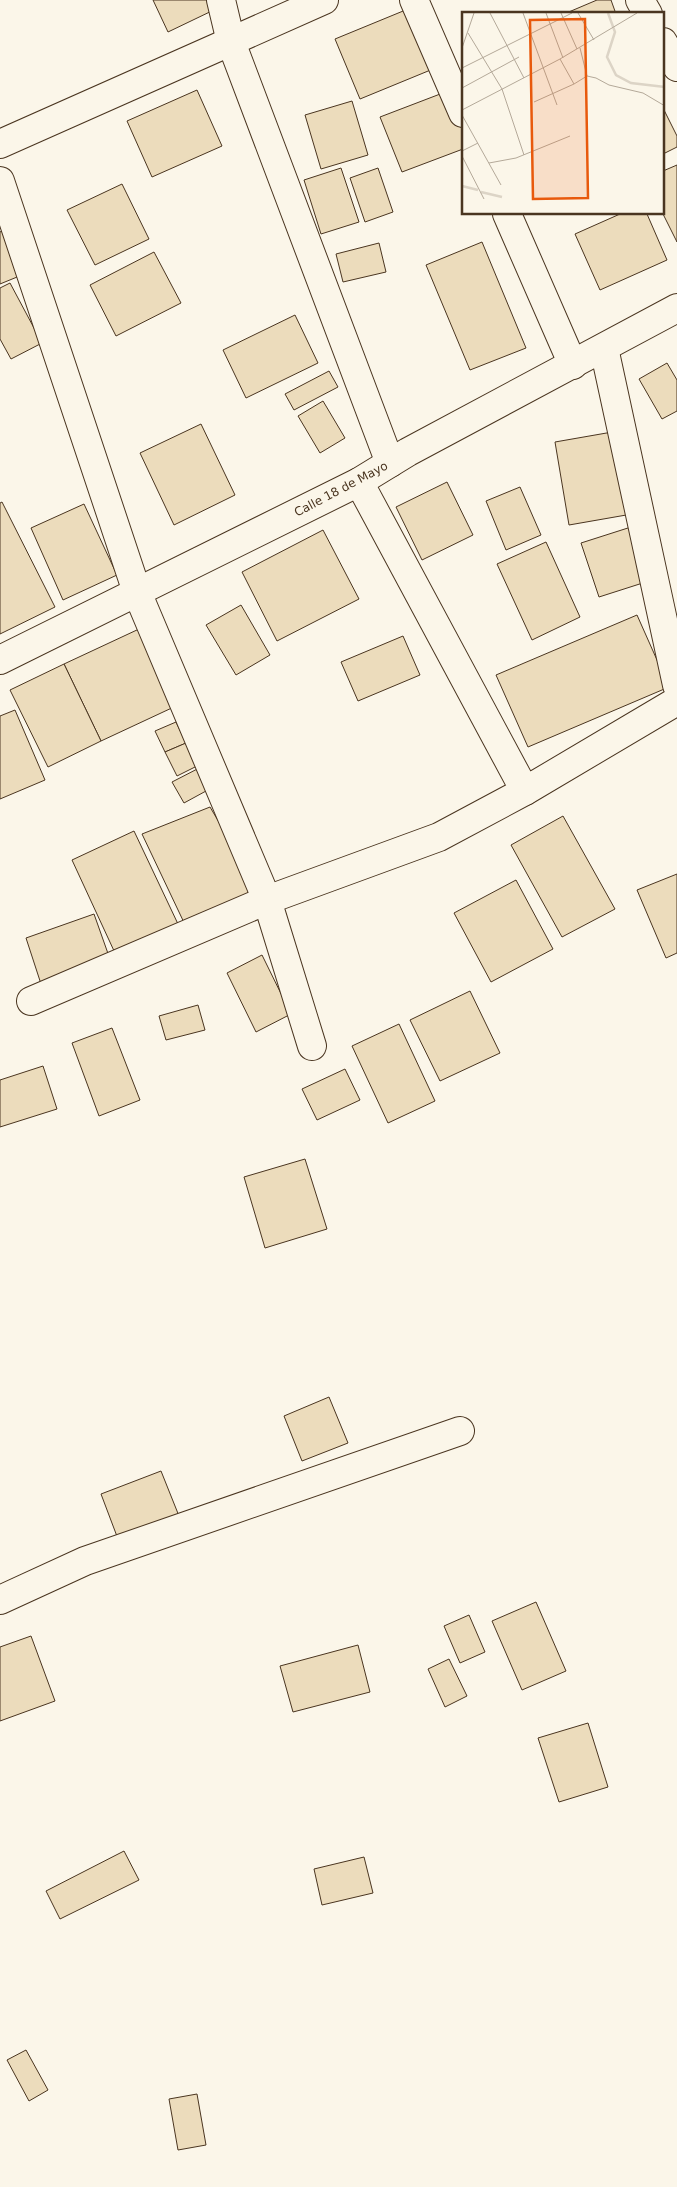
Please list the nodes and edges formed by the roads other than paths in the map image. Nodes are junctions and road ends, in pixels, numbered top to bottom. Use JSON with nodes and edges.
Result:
{"nodes":[{"id":1,"x":221,"y":0,"type":"edge"},
{"id":2,"x":324,"y":0,"type":"edge"},
{"id":3,"x":414,"y":0,"type":"edge"},
{"id":4,"x":640,"y":0,"type":"edge"},
{"id":5,"x":647,"y":12,"type":"edge"},
{"id":6,"x":231,"y":42,"type":"junction"},
{"id":7,"x":664,"y":44,"type":"edge"},
{"id":8,"x":677,"y":66,"type":"edge"},
{"id":9,"x":462,"y":111,"type":"edge"},
{"id":10,"x":0,"y":144,"type":"edge"},
{"id":11,"x":0,"y":181,"type":"edge"},
{"id":12,"x":507,"y":215,"type":"edge"},
{"id":13,"x":677,"y":308,"type":"edge"},
{"id":14,"x":604,"y":348,"type":"junction"},
{"id":15,"x":573,"y":365,"type":"junction"},
{"id":16,"x":390,"y":463,"type":"junction"},
{"id":17,"x":359,"y":482,"type":"junction"},
{"id":18,"x":137,"y":592,"type":"junction"},
{"id":19,"x":0,"y":660,"type":"edge"},
{"id":20,"x":677,"y":685,"type":"edge"},
{"id":21,"x":677,"y":701,"type":"edge"},
{"id":22,"x":525,"y":791,"type":"junction"},
{"id":23,"x":267,"y":900,"type":"junction"},
{"id":24,"x":31,"y":1001,"type":"dead end"},
{"id":25,"x":312,"y":1046,"type":"dead end"},
{"id":26,"x":460,"y":1431,"type":"dead end"},
{"id":27,"x":0,"y":1600,"type":"edge"}],
"edges":[{"from":1,"to":6,"type":"street"},
{"from":2,"to":6,"type":"street"},
{"from":3,"to":9,"type":"street"},
{"from":4,"to":5,"type":"street"},
{"from":6,"to":10,"type":"street"},
{"from":6,"to":16,"type":"street"},
{"from":7,"to":8,"type":"street"},
{"from":11,"to":18,"type":"street"},
{"from":12,"to":15,"type":"street"},
{"from":13,"to":14,"type":"street","name":"Calle 18 de Mayo"},
{"from":14,"to":15,"type":"street","name":"Calle 18 de Mayo"},
{"from":14,"to":20,"type":"street"},
{"from":15,"to":16,"type":"street","name":"Calle 18 de Mayo"},
{"from":16,"to":17,"type":"street","name":"Calle 18 de Mayo"},
{"from":17,"to":18,"type":"street","name":"Calle 18 de Mayo"},
{"from":17,"to":22,"type":"street"},
{"from":18,"to":19,"type":"street","name":"Calle 18 de Mayo"},
{"from":18,"to":23,"type":"street"},
{"from":21,"to":22,"type":"street"},
{"from":22,"to":23,"type":"street"},
{"from":23,"to":24,"type":"street"},
{"from":23,"to":25,"type":"street"},
{"from":26,"to":27,"type":"street"}]}
